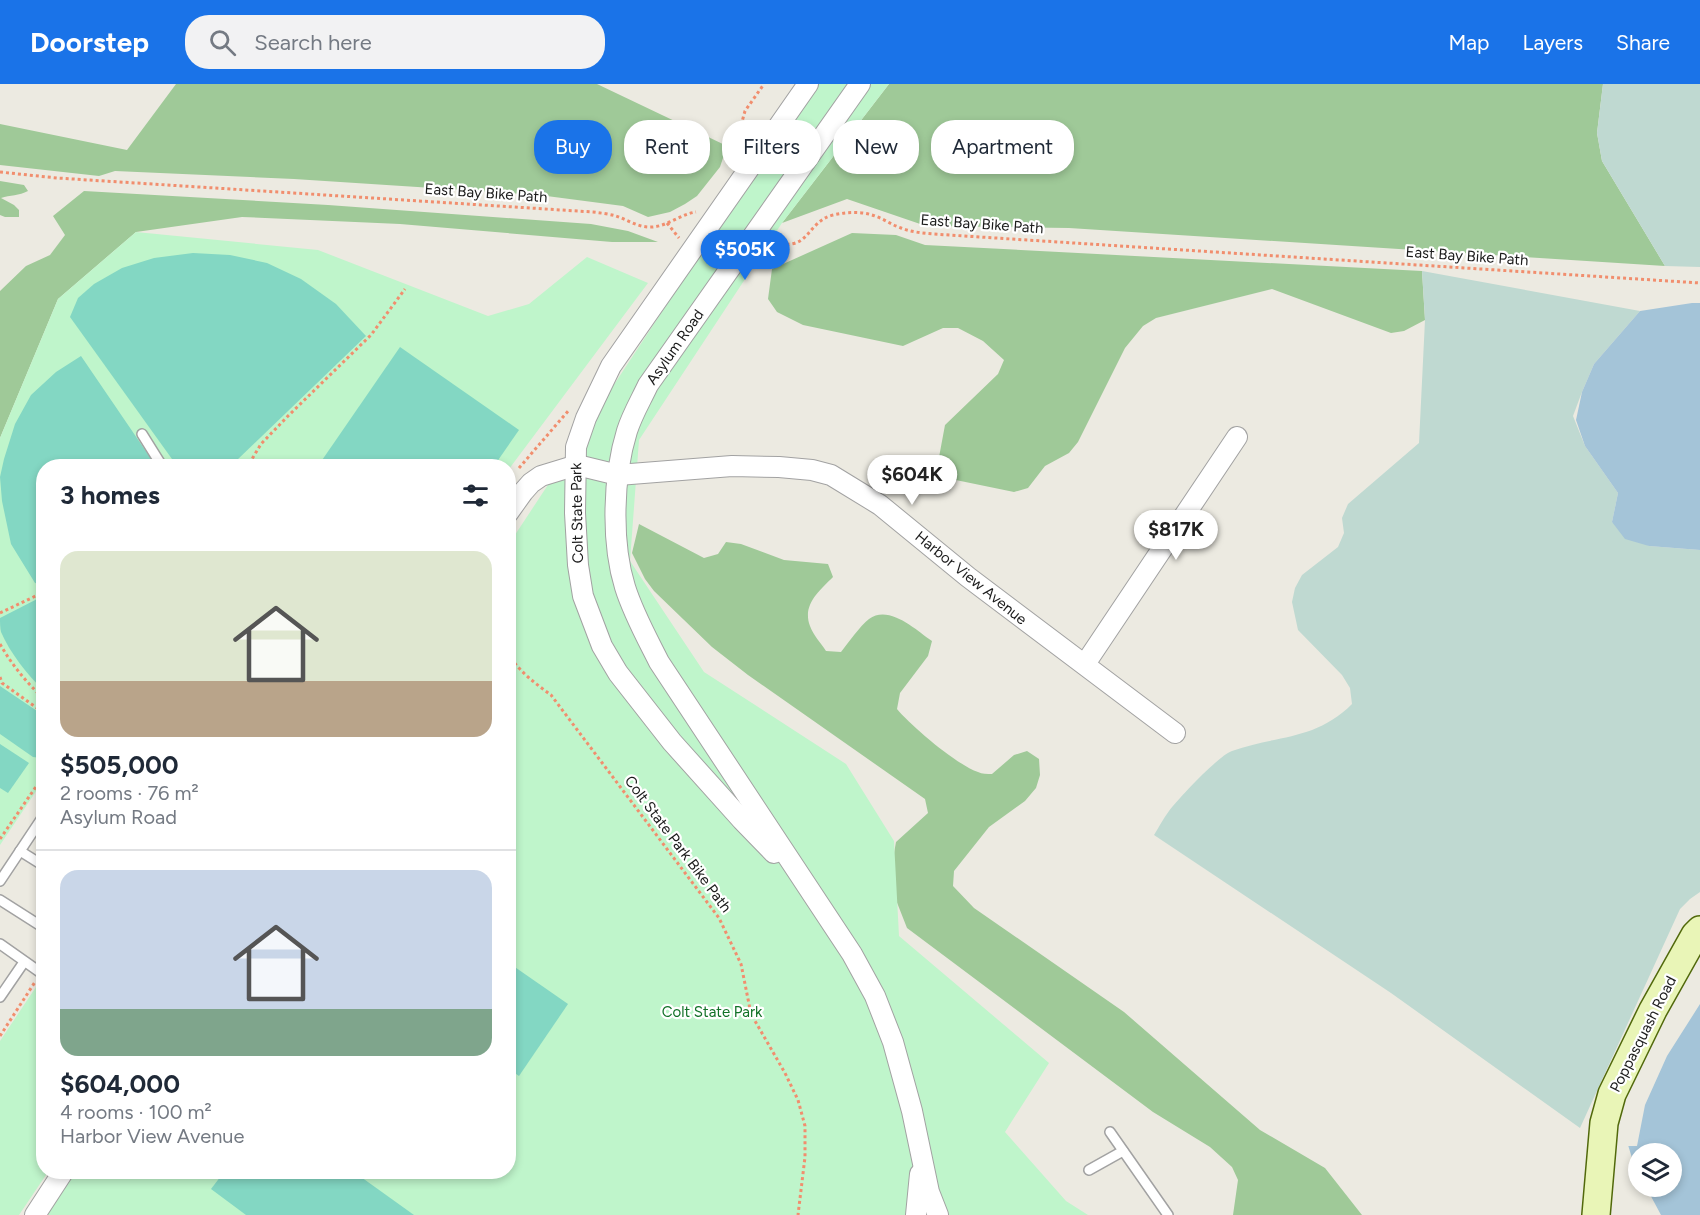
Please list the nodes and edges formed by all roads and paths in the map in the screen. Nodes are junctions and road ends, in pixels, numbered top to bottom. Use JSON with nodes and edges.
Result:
{"nodes":[{"id":1,"x":764,"y":84,"type":"edge"},
{"id":2,"x":808,"y":84,"type":"edge"},
{"id":3,"x":860,"y":84,"type":"edge"},
{"id":4,"x":743,"y":120,"type":"edge"},
{"id":5,"x":0,"y":172,"type":"edge"},
{"id":6,"x":701,"y":205,"type":"dead end"},
{"id":7,"x":667,"y":223,"type":"junction"},
{"id":8,"x":755,"y":234,"type":"junction"},
{"id":9,"x":679,"y":238,"type":"dead end"},
{"id":10,"x":1700,"y":283,"type":"edge"},
{"id":11,"x":405,"y":289,"type":"dead end"},
{"id":12,"x":142,"y":434,"type":"dead end"},
{"id":13,"x":1237,"y":437,"type":"dead end"},
{"id":14,"x":158,"y":459,"type":"edge"},
{"id":15,"x":252,"y":459,"type":"edge"},
{"id":16,"x":577,"y":465,"type":"junction"},
{"id":17,"x":618,"y":475,"type":"junction"},
{"id":18,"x":516,"y":502,"type":"edge"},
{"id":19,"x":36,"y":596,"type":"edge"},
{"id":20,"x":0,"y":613,"type":"edge"},
{"id":21,"x":0,"y":644,"type":"edge"},
{"id":22,"x":516,"y":664,"type":"edge"},
{"id":23,"x":1085,"y":664,"type":"junction"},
{"id":24,"x":0,"y":676,"type":"edge"},
{"id":25,"x":36,"y":691,"type":"edge"},
{"id":26,"x":36,"y":707,"type":"edge"},
{"id":27,"x":1175,"y":733,"type":"dead end"},
{"id":28,"x":36,"y":787,"type":"edge"},
{"id":29,"x":36,"y":827,"type":"edge"},
{"id":30,"x":0,"y":839,"type":"edge"},
{"id":31,"x":20,"y":851,"type":"junction"},
{"id":32,"x":36,"y":862,"type":"edge"},
{"id":33,"x":0,"y":881,"type":"edge"},
{"id":34,"x":0,"y":900,"type":"edge"},
{"id":35,"x":820,"y":908,"type":"junction"},
{"id":36,"x":36,"y":923,"type":"edge"},
{"id":37,"x":1700,"y":930,"type":"edge"},
{"id":38,"x":0,"y":944,"type":"edge"},
{"id":39,"x":24,"y":962,"type":"junction"},
{"id":40,"x":36,"y":970,"type":"edge"},
{"id":41,"x":35,"y":982,"type":"dead end"},
{"id":42,"x":0,"y":998,"type":"edge"},
{"id":43,"x":0,"y":1036,"type":"edge"},
{"id":44,"x":1110,"y":1132,"type":"dead end"},
{"id":45,"x":1123,"y":1150,"type":"junction"},
{"id":46,"x":921,"y":1160,"type":"junction"},
{"id":47,"x":1089,"y":1170,"type":"dead end"},
{"id":48,"x":58,"y":1179,"type":"edge"},
{"id":49,"x":35,"y":1215,"type":"edge"},
{"id":50,"x":798,"y":1215,"type":"edge"},
{"id":51,"x":916,"y":1215,"type":"edge"},
{"id":52,"x":938,"y":1215,"type":"edge"},
{"id":53,"x":1168,"y":1215,"type":"edge"},
{"id":54,"x":1596,"y":1215,"type":"edge"}],
"edges":[{"from":1,"to":4,"type":"path"},
{"from":2,"to":16,"type":"street","name":"Colt State Park"},
{"from":3,"to":8,"type":"street","name":"Asylum Road"},
{"from":5,"to":7,"type":"path","name":"East Bay Bike Path"},
{"from":6,"to":7,"type":"path","name":"East Bay Bike Path"},
{"from":7,"to":9,"type":"path"},
{"from":8,"to":10,"type":"path","name":"East Bay Bike Path"},
{"from":8,"to":17,"type":"street","name":"Asylum Road"},
{"from":11,"to":15,"type":"path"},
{"from":12,"to":14,"type":"lane"},
{"from":13,"to":23,"type":"street"},
{"from":16,"to":17,"type":"street","name":"Harbor View Avenue"},
{"from":16,"to":18,"type":"street"},
{"from":16,"to":35,"type":"street","name":"Colt State Park"},
{"from":17,"to":23,"type":"street","name":"Harbor View Avenue"},
{"from":17,"to":35,"type":"street","name":"Colt State Park"},
{"from":19,"to":20,"type":"path"},
{"from":21,"to":25,"type":"path"},
{"from":22,"to":50,"type":"path","name":"Colt State Park Bike Path"},
{"from":23,"to":27,"type":"street","name":"Harbor View Avenue"},
{"from":24,"to":26,"type":"path"},
{"from":28,"to":30,"type":"path"},
{"from":29,"to":31,"type":"lane"},
{"from":31,"to":32,"type":"lane"},
{"from":31,"to":33,"type":"lane"},
{"from":34,"to":36,"type":"lane"},
{"from":35,"to":46,"type":"street","name":"Colt State Park"},
{"from":37,"to":54,"type":"street","name":"Poppasquash Road"},
{"from":38,"to":39,"type":"lane"},
{"from":39,"to":40,"type":"lane"},
{"from":39,"to":42,"type":"lane"},
{"from":41,"to":43,"type":"path"},
{"from":44,"to":45,"type":"lane"},
{"from":45,"to":47,"type":"lane"},
{"from":45,"to":53,"type":"lane"},
{"from":46,"to":51,"type":"street","name":"Colt State Park"},
{"from":46,"to":52,"type":"street","name":"Colt State Park"},
{"from":48,"to":49,"type":"street"}]}
